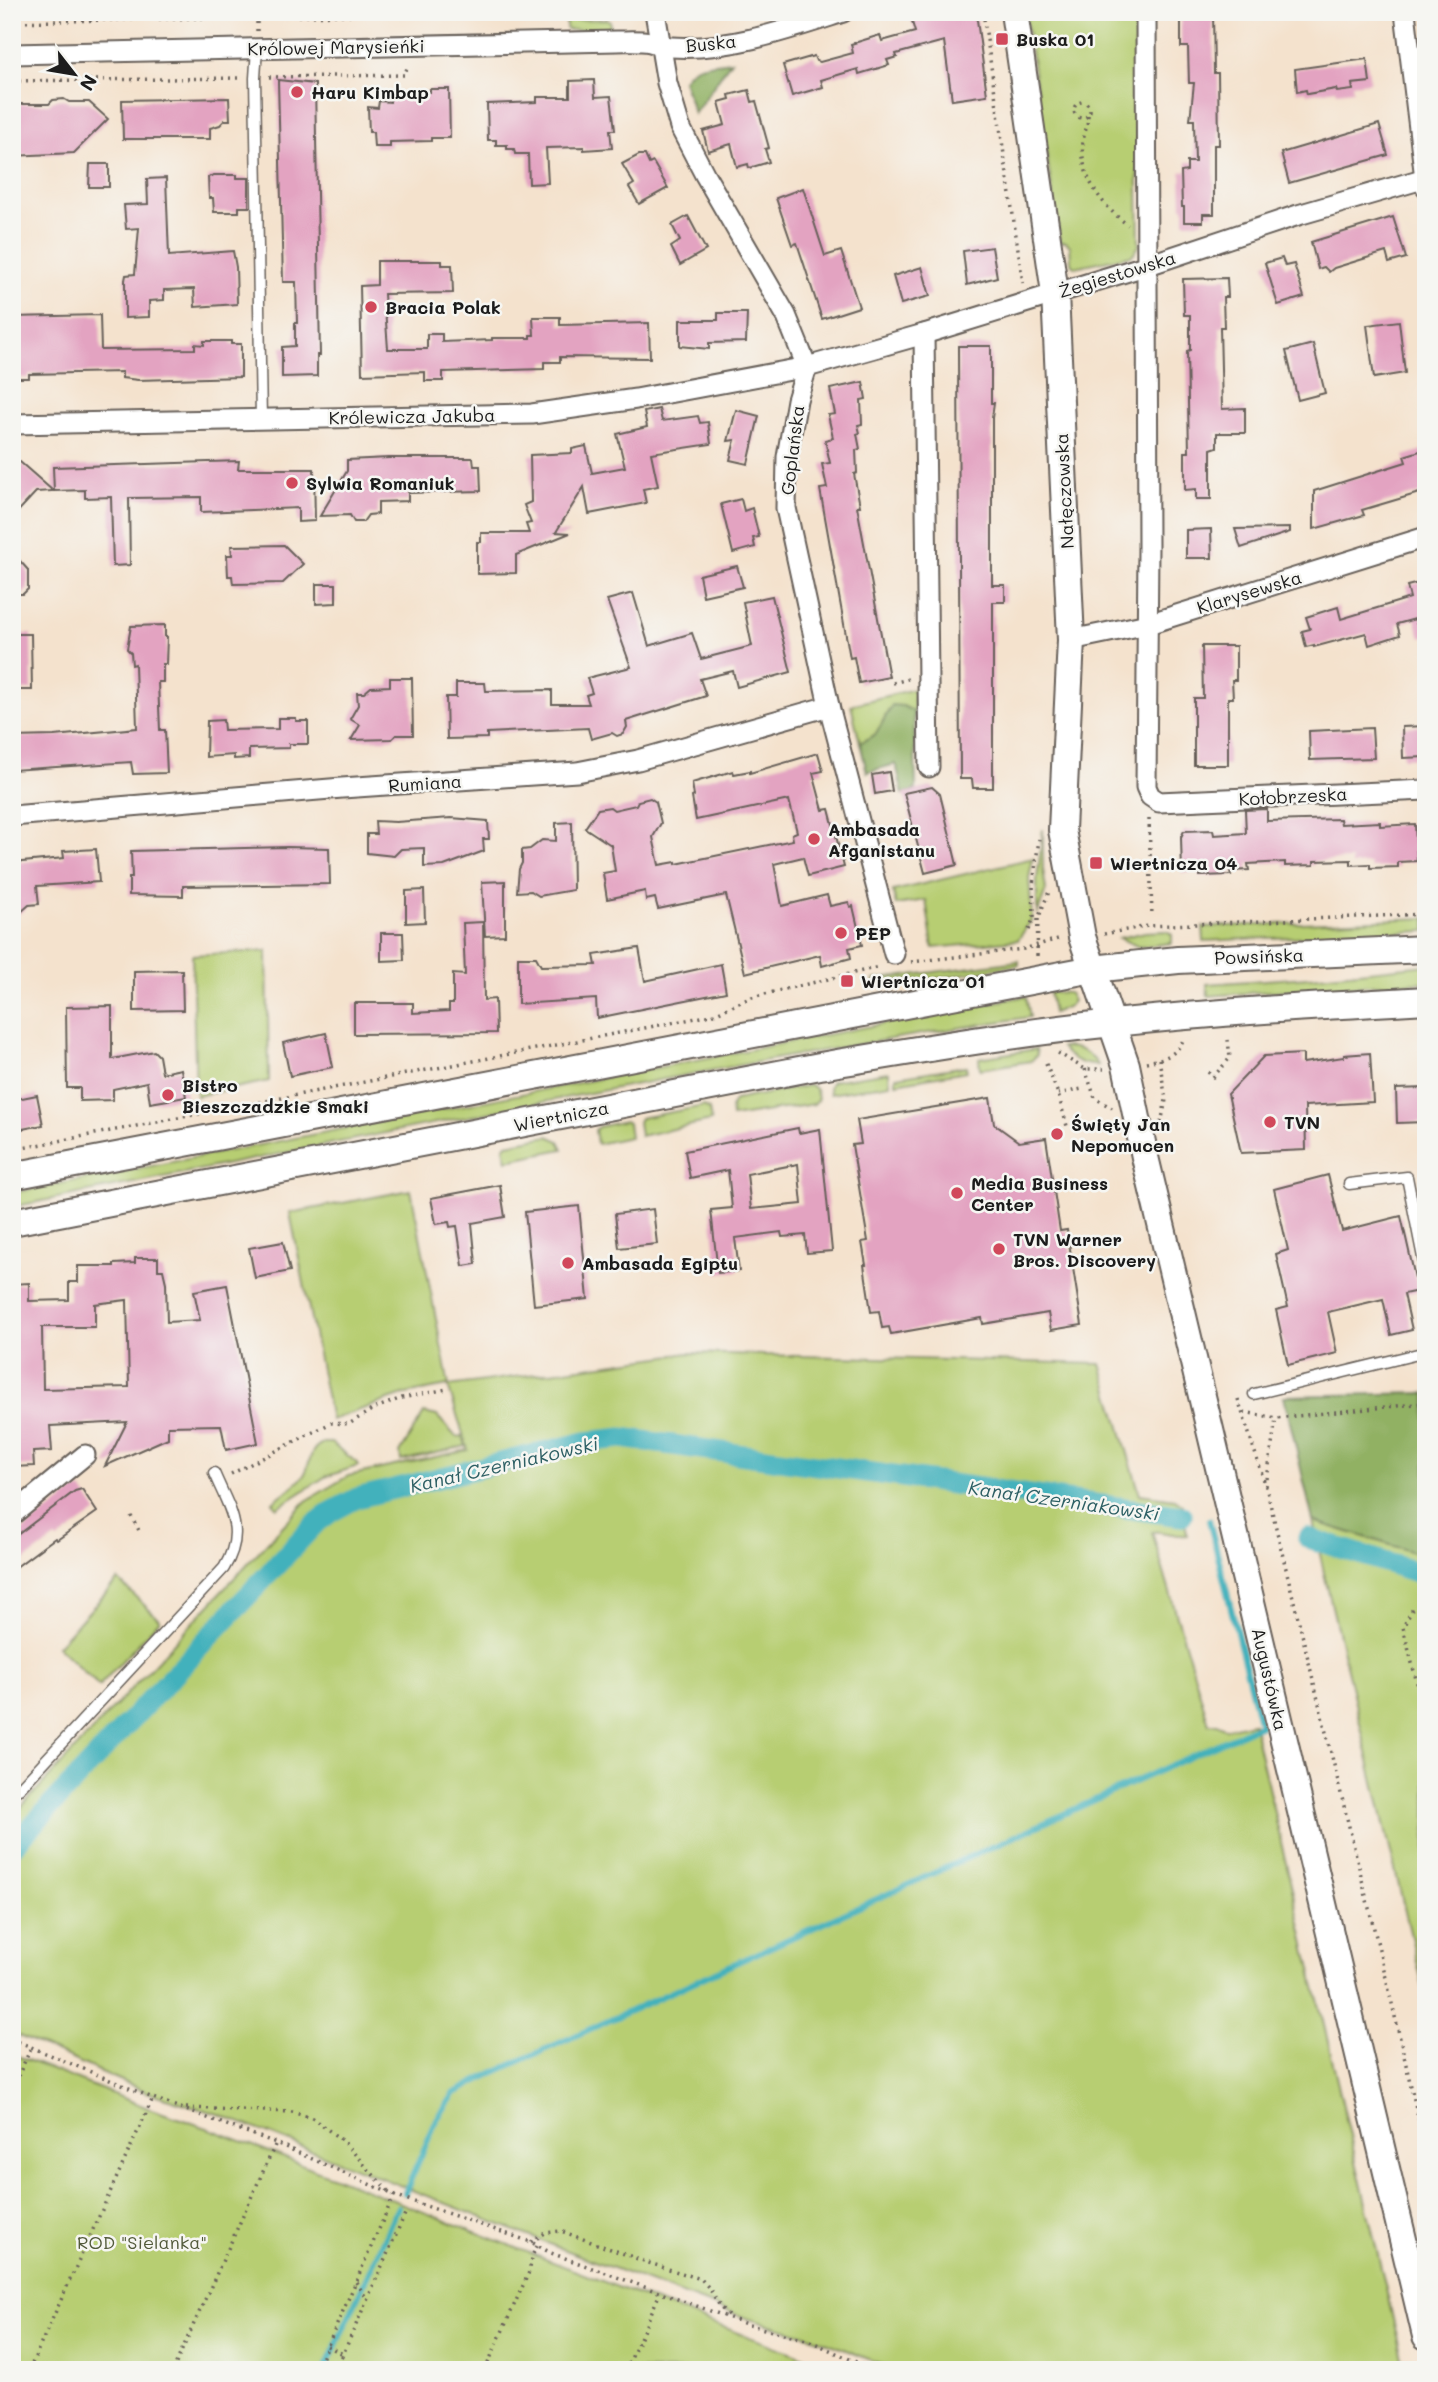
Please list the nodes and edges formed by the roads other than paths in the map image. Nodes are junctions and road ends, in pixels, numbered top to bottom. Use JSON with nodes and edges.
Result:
{"nodes":[{"id":1,"x":655,"y":12,"type":"edge"},
{"id":2,"x":843,"y":12,"type":"edge"},
{"id":3,"x":1014,"y":12,"type":"edge"},
{"id":4,"x":1146,"y":12,"type":"edge"},
{"id":5,"x":1405,"y":12,"type":"edge"},
{"id":6,"x":660,"y":44,"type":"junction"},
{"id":7,"x":257,"y":48,"type":"junction"},
{"id":8,"x":12,"y":54,"type":"edge"},
{"id":9,"x":1425,"y":181,"type":"edge"},
{"id":10,"x":1148,"y":265,"type":"junction"},
{"id":11,"x":1055,"y":293,"type":"junction"},
{"id":12,"x":924,"y":334,"type":"junction"},
{"id":13,"x":807,"y":367,"type":"junction"},
{"id":14,"x":261,"y":419,"type":"junction"},
{"id":15,"x":12,"y":424,"type":"edge"},
{"id":16,"x":1426,"y":537,"type":"edge"},
{"id":17,"x":1148,"y":624,"type":"junction"},
{"id":18,"x":1071,"y":640,"type":"junction"},
{"id":19,"x":829,"y":706,"type":"junction"},
{"id":20,"x":929,"y":767,"type":"dead end"},
{"id":21,"x":1426,"y":790,"type":"edge"},
{"id":22,"x":12,"y":817,"type":"edge"},
{"id":23,"x":1426,"y":949,"type":"edge"},
{"id":24,"x":896,"y":961,"type":"road end"},
{"id":25,"x":1093,"y":969,"type":"junction"},
{"id":26,"x":1426,"y":1000,"type":"edge"},
{"id":27,"x":1111,"y":1023,"type":"junction"},
{"id":28,"x":12,"y":1176,"type":"edge"},
{"id":29,"x":1349,"y":1184,"type":"dead end"},
{"id":30,"x":12,"y":1222,"type":"edge"},
{"id":31,"x":1426,"y":1273,"type":"edge"},
{"id":32,"x":1426,"y":1352,"type":"edge"},
{"id":33,"x":1254,"y":1394,"type":"dead end"},
{"id":34,"x":85,"y":1455,"type":"dead end"},
{"id":35,"x":219,"y":1475,"type":"road end"},
{"id":36,"x":12,"y":1515,"type":"edge"},
{"id":37,"x":12,"y":1792,"type":"edge"},
{"id":38,"x":1426,"y":2336,"type":"edge"}],
"edges":[{"from":1,"to":6,"type":"street"},
{"from":2,"to":6,"type":"street","name":"Buska"},
{"from":3,"to":11,"type":"main road","name":"Nałęczowska"},
{"from":4,"to":10,"type":"street"},
{"from":5,"to":9,"type":"street"},
{"from":6,"to":7,"type":"street","name":"Królowej Marysieńki"},
{"from":6,"to":13,"type":"street"},
{"from":7,"to":8,"type":"street","name":"Królowej Marysieńki"},
{"from":7,"to":14,"type":"lane"},
{"from":9,"to":10,"type":"street","name":"Żegiestowska"},
{"from":10,"to":11,"type":"street","name":"Żegiestowska"},
{"from":10,"to":17,"type":"street"},
{"from":11,"to":12,"type":"street","name":"Żegiestowska"},
{"from":11,"to":18,"type":"main road","name":"Nałęczowska"},
{"from":12,"to":13,"type":"street","name":"Żegiestowska"},
{"from":12,"to":20,"type":"street"},
{"from":13,"to":14,"type":"street","name":"Królewicza Jakuba"},
{"from":13,"to":19,"type":"street","name":"Goplańska"},
{"from":14,"to":15,"type":"street","name":"Królewicza Jakuba"},
{"from":16,"to":17,"type":"street","name":"Klarysewska"},
{"from":17,"to":18,"type":"street","name":"Klarysewska"},
{"from":17,"to":21,"type":"street","name":"Kołobrzeska"},
{"from":18,"to":25,"type":"main road","name":"Nałęczowska"},
{"from":19,"to":22,"type":"street","name":"Rumiana"},
{"from":19,"to":24,"type":"street","name":"Goplańska"},
{"from":23,"to":25,"type":"main road","name":"Powsińska"},
{"from":25,"to":27,"type":"main road","name":"Nałęczowska"},
{"from":25,"to":28,"type":"main road"},
{"from":26,"to":27,"type":"main road"},
{"from":27,"to":30,"type":"main road","name":"Wiertnicza"},
{"from":27,"to":38,"type":"main road","name":"Augustówka"},
{"from":29,"to":31,"type":"lane"},
{"from":32,"to":33,"type":"lane"},
{"from":34,"to":36,"type":"street"},
{"from":35,"to":37,"type":"lane"}]}
